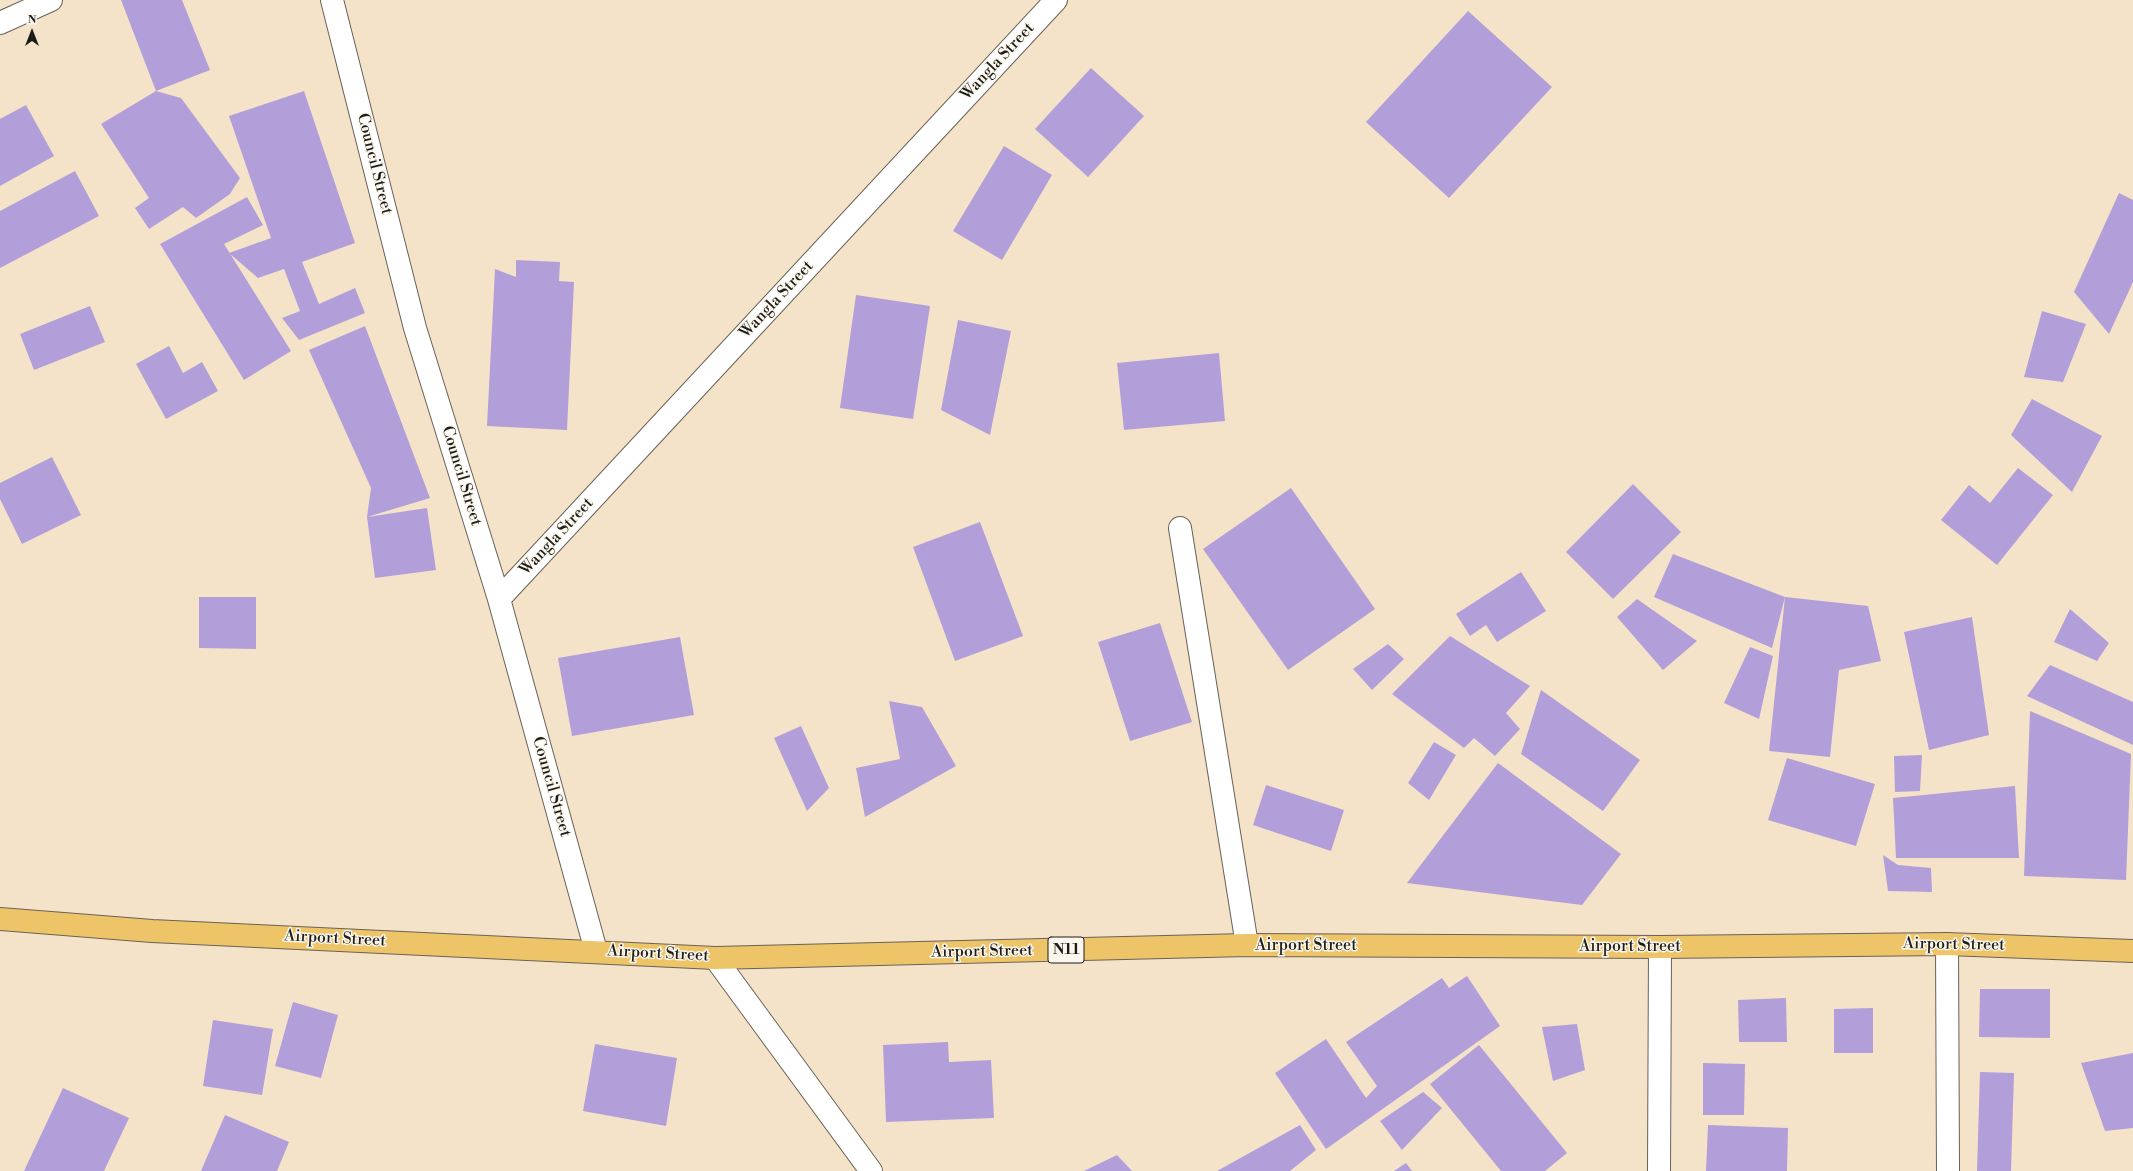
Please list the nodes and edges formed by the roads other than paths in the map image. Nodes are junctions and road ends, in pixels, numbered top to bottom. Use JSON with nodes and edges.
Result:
{"nodes":[{"id":1,"x":51,"y":0,"type":"edge"},
{"id":2,"x":332,"y":0,"type":"edge"},
{"id":3,"x":1056,"y":0,"type":"edge"},
{"id":4,"x":0,"y":23,"type":"edge"},
{"id":5,"x":1180,"y":528,"type":"dead end"},
{"id":6,"x":499,"y":599,"type":"junction"},
{"id":7,"x":0,"y":919,"type":"edge"},
{"id":8,"x":1948,"y":944,"type":"junction"},
{"id":9,"x":1247,"y":945,"type":"junction"},
{"id":10,"x":1660,"y":947,"type":"junction"},
{"id":11,"x":596,"y":951,"type":"junction"},
{"id":12,"x":2133,"y":951,"type":"edge"},
{"id":13,"x":715,"y":958,"type":"junction"},
{"id":14,"x":871,"y":1171,"type":"edge"},
{"id":15,"x":1658,"y":1171,"type":"edge"},
{"id":16,"x":1948,"y":1171,"type":"edge"}],
"edges":[{"from":1,"to":4,"type":"street"},
{"from":2,"to":6,"type":"street","name":"Council Street"},
{"from":3,"to":6,"type":"street","name":"Wangla Street"},
{"from":5,"to":9,"type":"street"},
{"from":6,"to":11,"type":"street","name":"Council Street"},
{"from":7,"to":11,"type":"highway","name":"Airport Street","number":"N11"},
{"from":8,"to":10,"type":"highway","name":"Airport Street","number":"N11"},
{"from":8,"to":12,"type":"highway","name":"Airport Street","number":"N11"},
{"from":8,"to":16,"type":"street"},
{"from":9,"to":10,"type":"highway","name":"Airport Street","number":"N11"},
{"from":9,"to":13,"type":"highway","name":"Airport Street","number":"N11"},
{"from":10,"to":15,"type":"street"},
{"from":11,"to":13,"type":"highway","name":"Airport Street","number":"N11"},
{"from":13,"to":14,"type":"street"}]}
